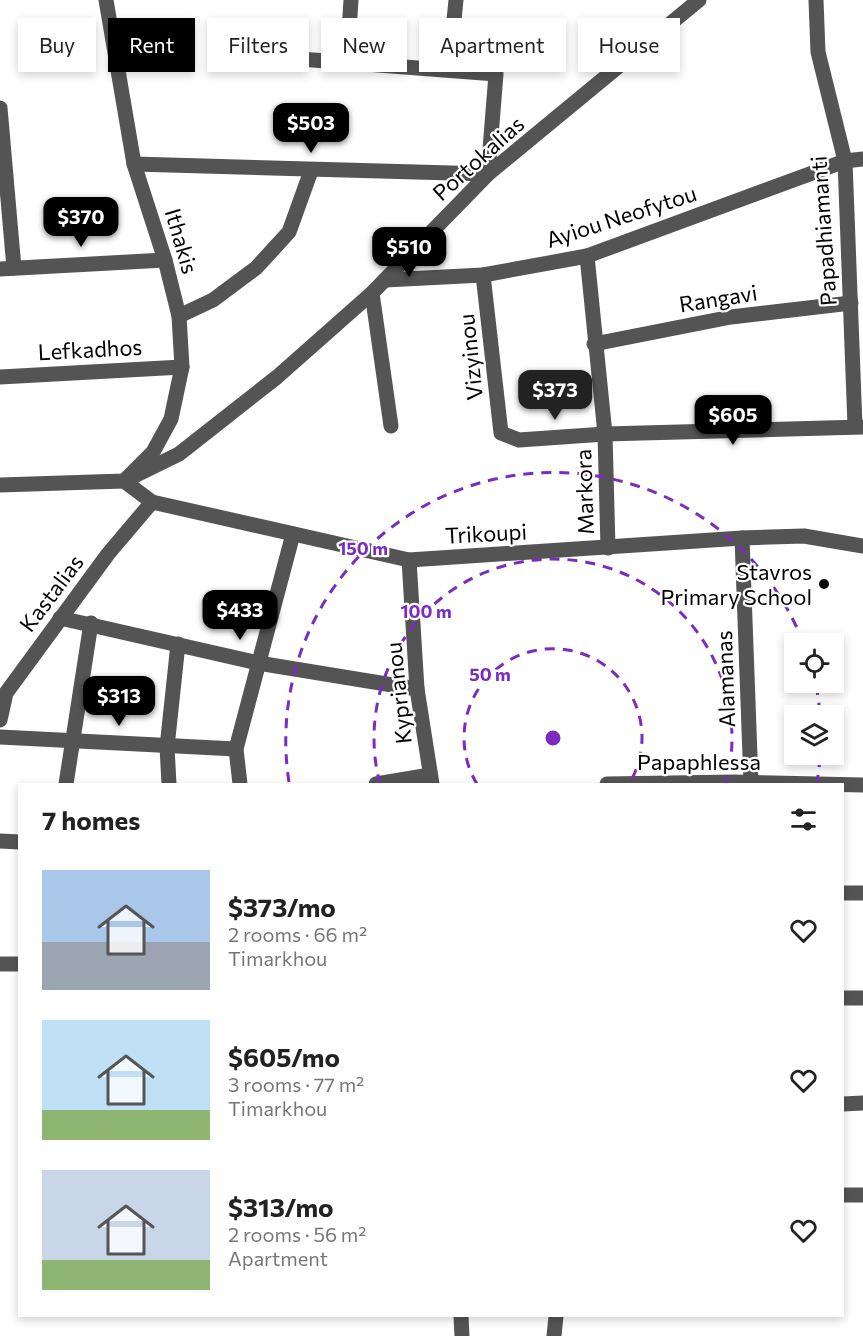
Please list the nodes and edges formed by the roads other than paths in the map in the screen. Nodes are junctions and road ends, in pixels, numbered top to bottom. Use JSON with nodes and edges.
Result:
{"nodes":[{"id":1,"x":106,"y":0,"type":"edge"},
{"id":2,"x":351,"y":0,"type":"edge"},
{"id":3,"x":456,"y":0,"type":"edge"},
{"id":4,"x":699,"y":0,"type":"edge"},
{"id":5,"x":816,"y":0,"type":"edge"},
{"id":6,"x":350,"y":18,"type":"edge"},
{"id":7,"x":454,"y":18,"type":"edge"},
{"id":8,"x":472,"y":72,"type":"edge"},
{"id":9,"x":0,"y":108,"type":"edge"},
{"id":10,"x":863,"y":159,"type":"edge"},
{"id":11,"x":845,"y":161,"type":"junction"},
{"id":12,"x":134,"y":164,"type":"junction"},
{"id":13,"x":311,"y":171,"type":"junction"},
{"id":14,"x":488,"y":174,"type":"junction"},
{"id":15,"x":587,"y":256,"type":"junction"},
{"id":16,"x":165,"y":261,"type":"junction"},
{"id":17,"x":7,"y":268,"type":"edge"},
{"id":18,"x":483,"y":275,"type":"junction"},
{"id":19,"x":385,"y":280,"type":"junction"},
{"id":20,"x":372,"y":293,"type":"junction"},
{"id":21,"x":851,"y":303,"type":"junction"},
{"id":22,"x":179,"y":316,"type":"junction"},
{"id":23,"x":594,"y":344,"type":"junction"},
{"id":24,"x":182,"y":367,"type":"junction"},
{"id":25,"x":0,"y":377,"type":"edge"},
{"id":26,"x":391,"y":426,"type":"dead end"},
{"id":27,"x":859,"y":426,"type":"edge"},
{"id":28,"x":605,"y":434,"type":"junction"},
{"id":29,"x":124,"y":481,"type":"junction"},
{"id":30,"x":0,"y":485,"type":"edge"},
{"id":31,"x":152,"y":501,"type":"junction"},
{"id":32,"x":293,"y":534,"type":"junction"},
{"id":33,"x":742,"y":538,"type":"junction"},
{"id":34,"x":863,"y":546,"type":"edge"},
{"id":35,"x":608,"y":548,"type":"junction"},
{"id":36,"x":409,"y":560,"type":"junction"},
{"id":37,"x":60,"y":618,"type":"junction"},
{"id":38,"x":91,"y":624,"type":"junction"},
{"id":39,"x":178,"y":644,"type":"junction"},
{"id":40,"x":258,"y":663,"type":"junction"},
{"id":41,"x":417,"y":689,"type":"junction"},
{"id":42,"x":0,"y":720,"type":"edge"},
{"id":43,"x":0,"y":737,"type":"edge"},
{"id":44,"x":72,"y":741,"type":"junction"},
{"id":45,"x":167,"y":747,"type":"junction"},
{"id":46,"x":236,"y":749,"type":"junction"},
{"id":47,"x":431,"y":780,"type":"edge"},
{"id":48,"x":66,"y":783,"type":"edge"},
{"id":49,"x":169,"y":783,"type":"edge"},
{"id":50,"x":240,"y":783,"type":"edge"},
{"id":51,"x":390,"y":783,"type":"edge"},
{"id":52,"x":734,"y":783,"type":"edge"},
{"id":53,"x":751,"y":783,"type":"joint"},
{"id":54,"x":844,"y":785,"type":"edge"},
{"id":55,"x":863,"y":785,"type":"edge"},
{"id":56,"x":0,"y":841,"type":"edge"},
{"id":57,"x":18,"y":842,"type":"edge"},
{"id":58,"x":844,"y":893,"type":"edge"},
{"id":59,"x":863,"y":893,"type":"edge"},
{"id":60,"x":0,"y":964,"type":"edge"},
{"id":61,"x":18,"y":964,"type":"edge"},
{"id":62,"x":844,"y":998,"type":"edge"},
{"id":63,"x":863,"y":998,"type":"edge"},
{"id":64,"x":863,"y":1103,"type":"edge"},
{"id":65,"x":844,"y":1104,"type":"edge"},
{"id":66,"x":844,"y":1195,"type":"edge"},
{"id":67,"x":863,"y":1195,"type":"edge"},
{"id":68,"x":462,"y":1317,"type":"edge"},
{"id":69,"x":556,"y":1317,"type":"edge"},
{"id":70,"x":462,"y":1336,"type":"edge"},
{"id":71,"x":554,"y":1336,"type":"edge"}],
"edges":[{"from":1,"to":12,"type":"street","name":"Ithakis"},
{"from":2,"to":6,"type":"street"},
{"from":3,"to":7,"type":"street"},
{"from":4,"to":14,"type":"street","name":"Portokalias"},
{"from":5,"to":11,"type":"street","name":"Papadhiamanti"},
{"from":8,"to":14,"type":"street"},
{"from":9,"to":17,"type":"street"},
{"from":10,"to":11,"type":"street","name":"Ayiou Neofytou"},
{"from":11,"to":15,"type":"street","name":"Ayiou Neofytou"},
{"from":11,"to":21,"type":"street","name":"Papadhiamanti"},
{"from":12,"to":13,"type":"street"},
{"from":12,"to":16,"type":"street","name":"Ithakis"},
{"from":13,"to":14,"type":"street"},
{"from":13,"to":22,"type":"street"},
{"from":14,"to":19,"type":"street","name":"Portokalias"},
{"from":15,"to":18,"type":"street","name":"Ayiou Neofytou"},
{"from":15,"to":23,"type":"street","name":"Markora"},
{"from":16,"to":17,"type":"street"},
{"from":16,"to":22,"type":"street","name":"Ithakis"},
{"from":18,"to":19,"type":"street","name":"Ayiou Neofytou"},
{"from":18,"to":28,"type":"street","name":"Vizyinou"},
{"from":19,"to":20,"type":"street","name":"Portokalias"},
{"from":20,"to":26,"type":"street"},
{"from":20,"to":29,"type":"street","name":"Portokalias"},
{"from":21,"to":23,"type":"street","name":"Rangavi"},
{"from":21,"to":27,"type":"street","name":"Papadhiamanti"},
{"from":22,"to":24,"type":"street","name":"Ithakis"},
{"from":23,"to":28,"type":"street","name":"Markora"},
{"from":24,"to":25,"type":"street","name":"Lefkadhos"},
{"from":24,"to":29,"type":"street","name":"Ithakis"},
{"from":27,"to":28,"type":"street"},
{"from":28,"to":35,"type":"street","name":"Markora"},
{"from":29,"to":30,"type":"street","name":"Portokalias"},
{"from":29,"to":31,"type":"street","name":"Trikoupi"},
{"from":31,"to":32,"type":"street","name":"Trikoupi"},
{"from":31,"to":37,"type":"street","name":"Kastalias"},
{"from":32,"to":36,"type":"street","name":"Trikoupi"},
{"from":32,"to":40,"type":"street"},
{"from":33,"to":34,"type":"street","name":"Trikoupi"},
{"from":33,"to":35,"type":"street","name":"Trikoupi"},
{"from":33,"to":53,"type":"street","name":"Alamanas"},
{"from":35,"to":36,"type":"street","name":"Trikoupi"},
{"from":36,"to":41,"type":"street","name":"Kyprianou"},
{"from":37,"to":38,"type":"street"},
{"from":37,"to":42,"type":"street","name":"Kastalias"},
{"from":38,"to":39,"type":"street"},
{"from":38,"to":44,"type":"street"},
{"from":39,"to":40,"type":"street"},
{"from":39,"to":45,"type":"street"},
{"from":40,"to":41,"type":"street"},
{"from":40,"to":46,"type":"street"},
{"from":41,"to":47,"type":"street","name":"Kyprianou"},
{"from":43,"to":44,"type":"street"},
{"from":44,"to":45,"type":"street"},
{"from":44,"to":48,"type":"street"},
{"from":45,"to":46,"type":"street"},
{"from":45,"to":49,"type":"street"},
{"from":46,"to":50,"type":"street"},
{"from":47,"to":51,"type":"street"},
{"from":52,"to":53,"type":"street","name":"Papaphlessa"},
{"from":54,"to":55,"type":"street","name":"Papaphlessa"},
{"from":56,"to":57,"type":"street"},
{"from":58,"to":59,"type":"street"},
{"from":60,"to":61,"type":"street"},
{"from":62,"to":63,"type":"street"},
{"from":64,"to":65,"type":"street"},
{"from":66,"to":67,"type":"street"},
{"from":68,"to":70,"type":"street"},
{"from":69,"to":71,"type":"street"}]}
